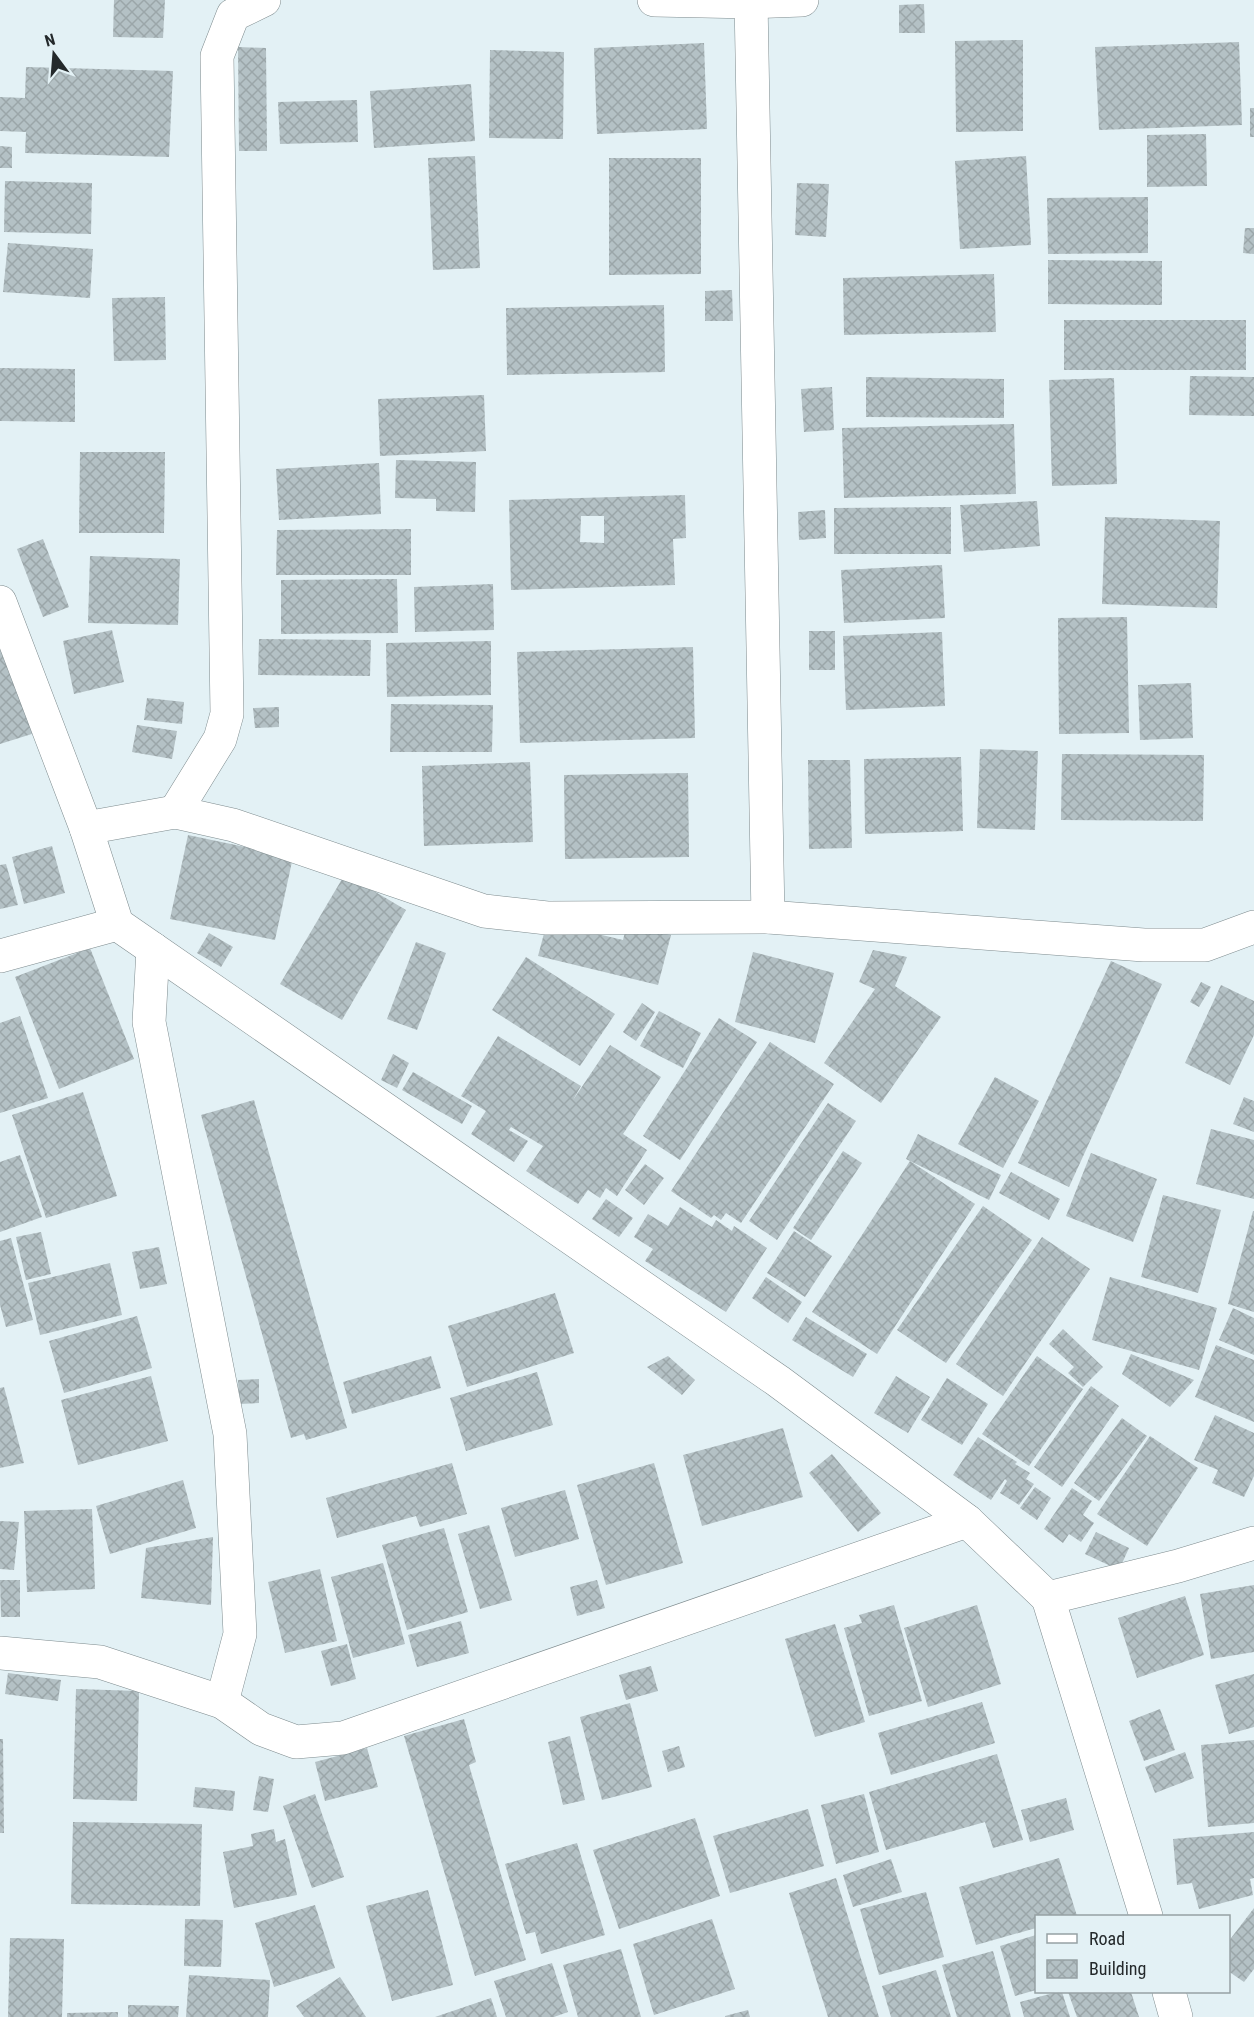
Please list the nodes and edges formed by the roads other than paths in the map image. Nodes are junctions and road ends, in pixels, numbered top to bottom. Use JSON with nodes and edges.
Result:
{"nodes":[{"id":1,"x":264,"y":0,"type":"edge"},
{"id":2,"x":654,"y":0,"type":"edge"},
{"id":3,"x":801,"y":0,"type":"edge"},
{"id":4,"x":751,"y":1,"type":"edge"},
{"id":5,"x":0,"y":602,"type":"edge"},
{"id":6,"x":175,"y":812,"type":"junction"},
{"id":7,"x":86,"y":828,"type":"junction"},
{"id":8,"x":768,"y":917,"type":"junction"},
{"id":9,"x":117,"y":924,"type":"junction"},
{"id":10,"x":1254,"y":927,"type":"edge"},
{"id":11,"x":153,"y":949,"type":"junction"},
{"id":12,"x":0,"y":956,"type":"edge"},
{"id":13,"x":967,"y":1521,"type":"junction"},
{"id":14,"x":1254,"y":1543,"type":"edge"},
{"id":15,"x":1048,"y":1599,"type":"junction"},
{"id":16,"x":0,"y":1653,"type":"edge"},
{"id":17,"x":222,"y":1702,"type":"junction"},
{"id":18,"x":1145,"y":1915,"type":"edge"},
{"id":19,"x":1169,"y":1993,"type":"edge"},
{"id":20,"x":1176,"y":2017,"type":"edge"}],
"edges":[{"from":1,"to":6,"type":"street"},
{"from":2,"to":4,"type":"street"},
{"from":3,"to":4,"type":"street"},
{"from":4,"to":8,"type":"street"},
{"from":5,"to":7,"type":"street"},
{"from":6,"to":7,"type":"street"},
{"from":6,"to":8,"type":"street"},
{"from":7,"to":9,"type":"street"},
{"from":8,"to":10,"type":"street"},
{"from":9,"to":11,"type":"street"},
{"from":9,"to":12,"type":"street"},
{"from":11,"to":13,"type":"street"},
{"from":11,"to":17,"type":"street"},
{"from":13,"to":15,"type":"street"},
{"from":13,"to":17,"type":"street"},
{"from":14,"to":15,"type":"street"},
{"from":15,"to":18,"type":"street"},
{"from":16,"to":17,"type":"street"},
{"from":19,"to":20,"type":"street"}]}
